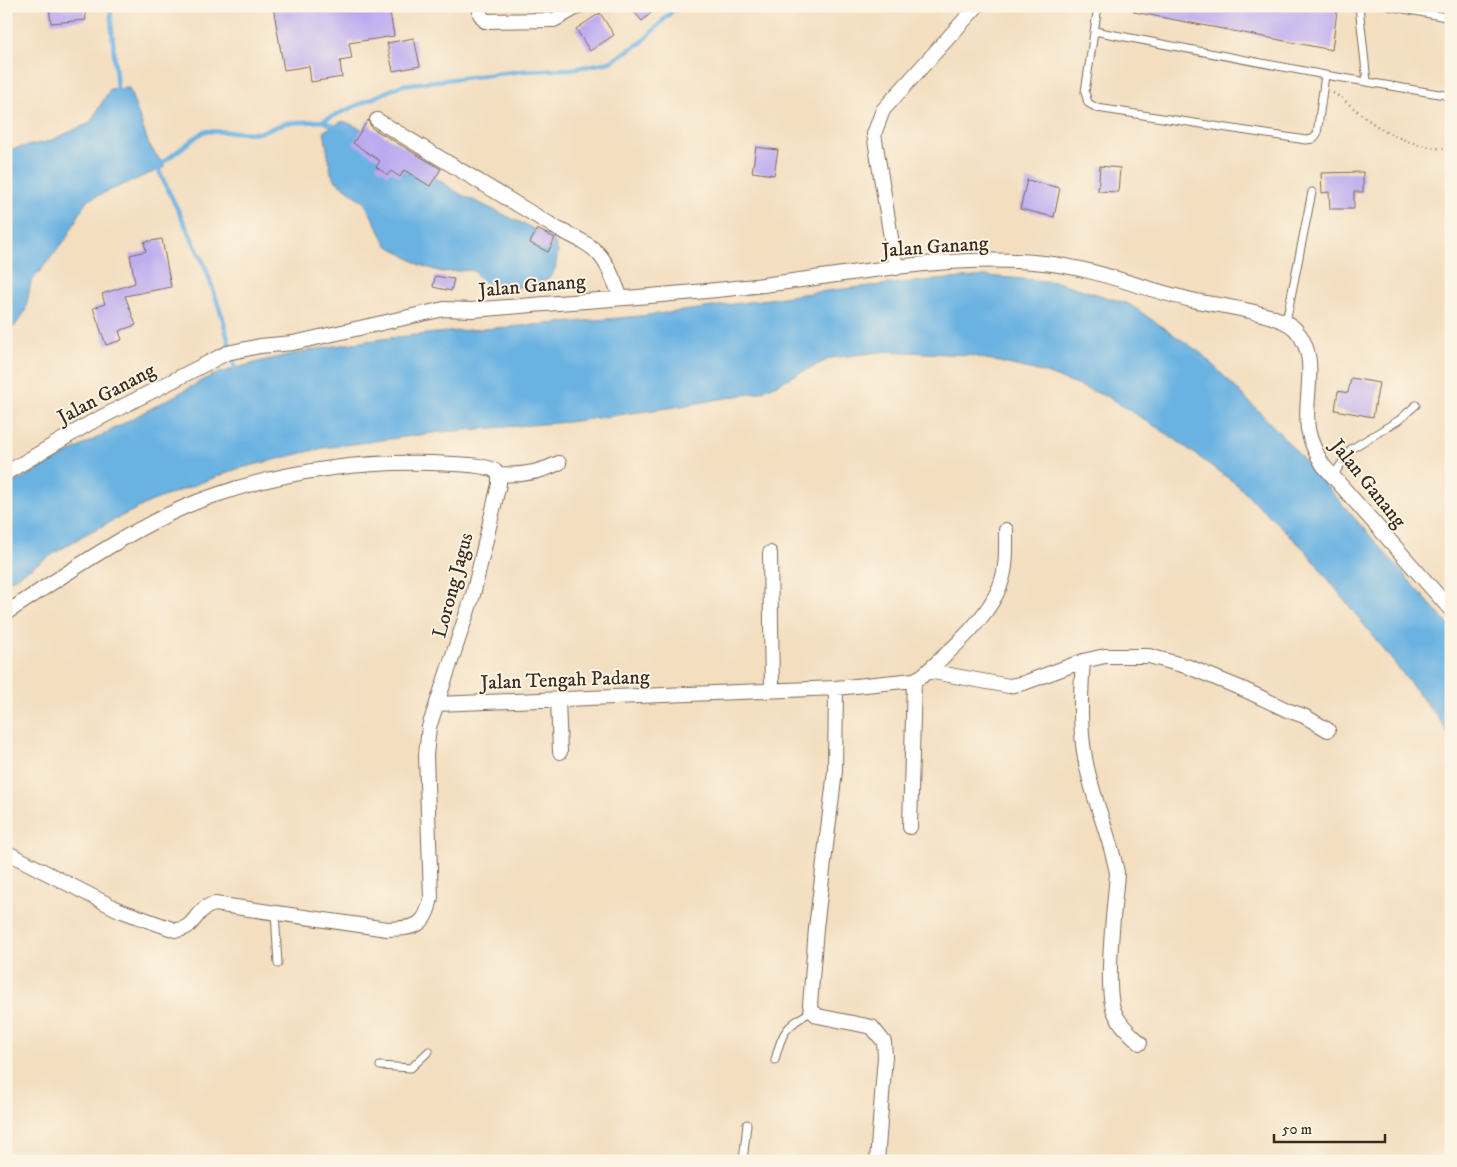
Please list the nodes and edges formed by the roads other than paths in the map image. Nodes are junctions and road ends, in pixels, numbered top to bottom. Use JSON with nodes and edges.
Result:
{"nodes":[{"id":1,"x":579,"y":6,"type":"edge"},
{"id":2,"x":977,"y":6,"type":"edge"},
{"id":3,"x":1098,"y":6,"type":"edge"},
{"id":4,"x":1359,"y":6,"type":"edge"},
{"id":5,"x":1389,"y":6,"type":"edge"},
{"id":6,"x":481,"y":12,"type":"edge"},
{"id":7,"x":1451,"y":18,"type":"edge"},
{"id":8,"x":1094,"y":31,"type":"junction"},
{"id":9,"x":1325,"y":76,"type":"junction"},
{"id":10,"x":1367,"y":82,"type":"junction"},
{"id":11,"x":1451,"y":96,"type":"edge"},
{"id":12,"x":378,"y":120,"type":"dead end"},
{"id":13,"x":1312,"y":192,"type":"dead end"},
{"id":14,"x":896,"y":268,"type":"junction"},
{"id":15,"x":621,"y":298,"type":"junction"},
{"id":16,"x":1286,"y":322,"type":"junction"},
{"id":17,"x":1416,"y":405,"type":"dead end"},
{"id":18,"x":559,"y":463,"type":"dead end"},
{"id":19,"x":6,"y":473,"type":"edge"},
{"id":20,"x":499,"y":474,"type":"junction"},
{"id":21,"x":1333,"y":476,"type":"junction"},
{"id":22,"x":1006,"y":530,"type":"dead end"},
{"id":23,"x":770,"y":553,"type":"dead end"},
{"id":24,"x":1451,"y":610,"type":"edge"},
{"id":25,"x":6,"y":613,"type":"edge"},
{"id":26,"x":1083,"y":661,"type":"junction"},
{"id":27,"x":928,"y":671,"type":"junction"},
{"id":28,"x":914,"y":680,"type":"junction"},
{"id":29,"x":836,"y":688,"type":"junction"},
{"id":30,"x":772,"y":690,"type":"junction"},
{"id":31,"x":558,"y":699,"type":"junction"},
{"id":32,"x":438,"y":704,"type":"junction"},
{"id":33,"x":1328,"y":730,"type":"dead end"},
{"id":34,"x":560,"y":752,"type":"dead end"},
{"id":35,"x":910,"y":827,"type":"dead end"},
{"id":36,"x":6,"y":852,"type":"edge"},
{"id":37,"x":275,"y":912,"type":"junction"},
{"id":38,"x":278,"y":964,"type":"dead end"},
{"id":39,"x":812,"y":1011,"type":"junction"},
{"id":40,"x":1140,"y":1043,"type":"dead end"},
{"id":41,"x":430,"y":1050,"type":"dead end"},
{"id":42,"x":775,"y":1060,"type":"dead end"},
{"id":43,"x":380,"y":1066,"type":"dead end"},
{"id":44,"x":747,"y":1124,"type":"dead end"},
{"id":45,"x":743,"y":1161,"type":"edge"},
{"id":46,"x":877,"y":1161,"type":"edge"}],
"edges":[{"from":1,"to":6,"type":"street"},
{"from":2,"to":14,"type":"street"},
{"from":3,"to":8,"type":"lane"},
{"from":4,"to":10,"type":"lane"},
{"from":5,"to":7,"type":"lane"},
{"from":8,"to":9,"type":"lane"},
{"from":8,"to":9,"type":"lane"},
{"from":9,"to":10,"type":"lane"},
{"from":10,"to":11,"type":"lane"},
{"from":12,"to":15,"type":"street"},
{"from":13,"to":16,"type":"lane"},
{"from":14,"to":15,"type":"street","name":"Jalan Ganang"},
{"from":14,"to":16,"type":"street","name":"Jalan Ganang"},
{"from":15,"to":19,"type":"street","name":"Jalan Ganang"},
{"from":16,"to":21,"type":"street","name":"Jalan Ganang"},
{"from":17,"to":21,"type":"lane"},
{"from":18,"to":20,"type":"street"},
{"from":20,"to":25,"type":"street"},
{"from":20,"to":32,"type":"street","name":"Lorong Jagus"},
{"from":21,"to":24,"type":"street","name":"Jalan Ganang"},
{"from":22,"to":27,"type":"street"},
{"from":23,"to":30,"type":"street"},
{"from":26,"to":27,"type":"street"},
{"from":26,"to":33,"type":"street"},
{"from":26,"to":40,"type":"street"},
{"from":27,"to":28,"type":"street"},
{"from":28,"to":29,"type":"street","name":"Jalan Tengah Padang"},
{"from":28,"to":35,"type":"street"},
{"from":29,"to":30,"type":"street","name":"Jalan Tengah Padang"},
{"from":29,"to":39,"type":"street"},
{"from":30,"to":31,"type":"street","name":"Jalan Tengah Padang"},
{"from":31,"to":32,"type":"street","name":"Jalan Tengah Padang"},
{"from":31,"to":34,"type":"street"},
{"from":32,"to":37,"type":"street"},
{"from":36,"to":37,"type":"street"},
{"from":37,"to":38,"type":"lane"},
{"from":39,"to":42,"type":"lane"},
{"from":39,"to":46,"type":"street"},
{"from":41,"to":43,"type":"lane"},
{"from":44,"to":45,"type":"lane"}]}
